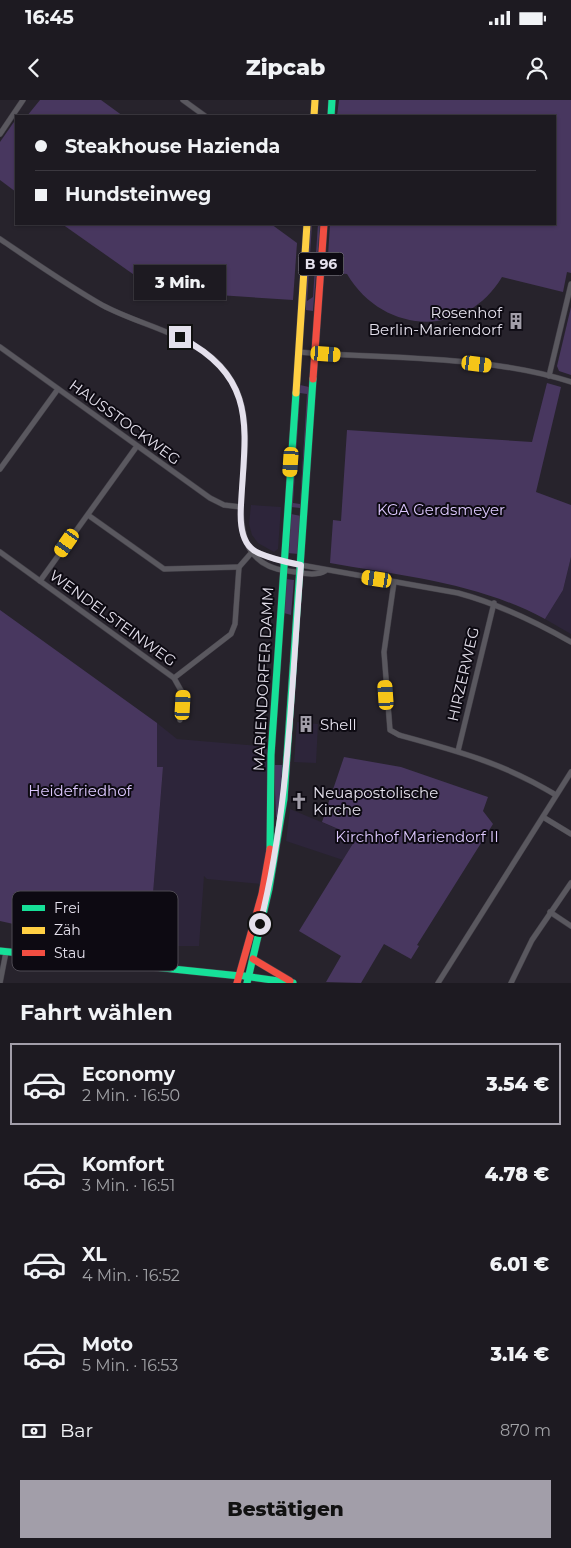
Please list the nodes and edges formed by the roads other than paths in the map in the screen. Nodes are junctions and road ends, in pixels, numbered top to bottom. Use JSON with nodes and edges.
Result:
{"nodes":[{"id":1,"x":23,"y":100,"type":"edge"},
{"id":2,"x":182,"y":100,"type":"edge"},
{"id":3,"x":315,"y":100,"type":"edge"},
{"id":4,"x":332,"y":100,"type":"edge"},
{"id":5,"x":204,"y":115,"type":"edge"},
{"id":6,"x":314,"y":115,"type":"edge"},
{"id":7,"x":331,"y":115,"type":"edge"},
{"id":8,"x":0,"y":134,"type":"edge"},
{"id":9,"x":307,"y":225,"type":"edge"},
{"id":10,"x":324,"y":225,"type":"edge"},
{"id":11,"x":0,"y":240,"type":"edge"},
{"id":12,"x":571,"y":284,"type":"edge"},
{"id":13,"x":0,"y":347,"type":"edge"},
{"id":14,"x":298,"y":352,"type":"junction"},
{"id":15,"x":315,"y":353,"type":"junction"},
{"id":16,"x":549,"y":376,"type":"junction"},
{"id":17,"x":571,"y":382,"type":"edge"},
{"id":18,"x":58,"y":389,"type":"junction"},
{"id":19,"x":137,"y":446,"type":"junction"},
{"id":20,"x":0,"y":469,"type":"edge"},
{"id":21,"x":240,"y":507,"type":"junction"},
{"id":22,"x":88,"y":515,"type":"junction"},
{"id":23,"x":253,"y":551,"type":"junction"},
{"id":24,"x":0,"y":552,"type":"edge"},
{"id":25,"x":284,"y":562,"type":"junction"},
{"id":26,"x":239,"y":567,"type":"junction"},
{"id":27,"x":301,"y":569,"type":"junction"},
{"id":28,"x":283,"y":571,"type":"junction"},
{"id":29,"x":40,"y":581,"type":"junction"},
{"id":30,"x":394,"y":582,"type":"junction"},
{"id":31,"x":494,"y":603,"type":"junction"},
{"id":32,"x":571,"y":642,"type":"edge"},
{"id":33,"x":174,"y":678,"type":"junction"},
{"id":34,"x":180,"y":720,"type":"dead end"},
{"id":35,"x":458,"y":751,"type":"junction"},
{"id":36,"x":571,"y":772,"type":"edge"},
{"id":37,"x":556,"y":795,"type":"junction"},
{"id":38,"x":543,"y":817,"type":"junction"},
{"id":39,"x":571,"y":834,"type":"edge"},
{"id":40,"x":571,"y":883,"type":"edge"},
{"id":41,"x":550,"y":912,"type":"junction"},
{"id":42,"x":571,"y":926,"type":"edge"},
{"id":43,"x":3,"y":952,"type":"edge"},
{"id":44,"x":253,"y":959,"type":"junction"},
{"id":45,"x":168,"y":971,"type":"edge"},
{"id":46,"x":238,"y":979,"type":"edge"},
{"id":47,"x":248,"y":980,"type":"edge"},
{"id":48,"x":0,"y":983,"type":"edge"},
{"id":49,"x":293,"y":983,"type":"edge"},
{"id":50,"x":438,"y":983,"type":"edge"},
{"id":51,"x":511,"y":983,"type":"edge"}],
"edges":[{"from":1,"to":8,"type":"street"},
{"from":2,"to":5,"type":"street"},
{"from":3,"to":6,"type":"main road"},
{"from":4,"to":7,"type":"main road"},
{"from":9,"to":14,"type":"main road","name":"MARIENDORFER DAMM","number":"B 96"},
{"from":10,"to":15,"type":"main road","name":"MARIENDORFER DAMM","number":"B 96"},
{"from":11,"to":21,"type":"street"},
{"from":12,"to":16,"type":"street"},
{"from":13,"to":18,"type":"street","name":"HAUSSTOCKWEG"},
{"from":14,"to":15,"type":"street"},
{"from":14,"to":25,"type":"main road","name":"MARIENDORFER DAMM","number":"B 96"},
{"from":15,"to":16,"type":"street"},
{"from":15,"to":27,"type":"main road","name":"MARIENDORFER DAMM","number":"B 96"},
{"from":16,"to":17,"type":"street"},
{"from":18,"to":19,"type":"street","name":"HAUSSTOCKWEG"},
{"from":18,"to":20,"type":"street"},
{"from":19,"to":21,"type":"street","name":"HAUSSTOCKWEG"},
{"from":19,"to":22,"type":"street"},
{"from":21,"to":23,"type":"street"},
{"from":22,"to":26,"type":"street"},
{"from":22,"to":29,"type":"street"},
{"from":23,"to":25,"type":"street"},
{"from":23,"to":26,"type":"street"},
{"from":23,"to":28,"type":"street"},
{"from":24,"to":29,"type":"street","name":"WENDELSTEINWEG"},
{"from":25,"to":27,"type":"street"},
{"from":25,"to":28,"type":"main road","name":"MARIENDORFER DAMM","number":"B 96"},
{"from":26,"to":33,"type":"street"},
{"from":27,"to":28,"type":"street"},
{"from":27,"to":30,"type":"street"},
{"from":27,"to":44,"type":"main road","name":"MARIENDORFER DAMM","number":"B 96"},
{"from":28,"to":46,"type":"main road","name":"MARIENDORFER DAMM","number":"B 96"},
{"from":29,"to":33,"type":"street","name":"WENDELSTEINWEG"},
{"from":30,"to":31,"type":"street"},
{"from":30,"to":35,"type":"street"},
{"from":31,"to":32,"type":"street"},
{"from":31,"to":35,"type":"street","name":"HIRZERWEG"},
{"from":33,"to":34,"type":"street","name":"WENDELSTEINWEG"},
{"from":35,"to":37,"type":"street"},
{"from":36,"to":37,"type":"street"},
{"from":37,"to":38,"type":"street"},
{"from":38,"to":39,"type":"street"},
{"from":38,"to":50,"type":"street"},
{"from":40,"to":41,"type":"street"},
{"from":41,"to":42,"type":"street"},
{"from":41,"to":51,"type":"street"},
{"from":43,"to":48,"type":"street"},
{"from":44,"to":47,"type":"main road","name":"MARIENDORFER DAMM","number":"B 96"},
{"from":44,"to":49,"type":"main road"},
{"from":45,"to":46,"type":"main road"},
{"from":46,"to":47,"type":"main road"},
{"from":47,"to":49,"type":"main road"}]}
